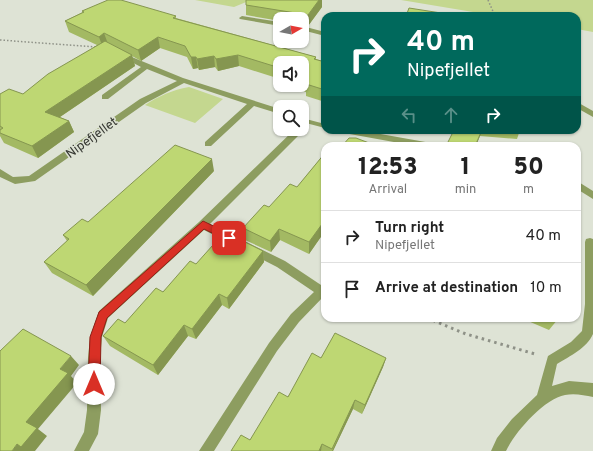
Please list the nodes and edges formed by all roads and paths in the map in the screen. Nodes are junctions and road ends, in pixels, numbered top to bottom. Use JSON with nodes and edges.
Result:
{"nodes":[{"id":1,"x":488,"y":0,"type":"edge"},
{"id":2,"x":494,"y":12,"type":"edge"},
{"id":3,"x":242,"y":18,"type":"dead end"},
{"id":4,"x":273,"y":23,"type":"edge"},
{"id":5,"x":309,"y":30,"type":"edge"},
{"id":6,"x":321,"y":33,"type":"edge"},
{"id":7,"x":0,"y":40,"type":"edge"},
{"id":8,"x":107,"y":47,"type":"joint"},
{"id":9,"x":146,"y":67,"type":"junction"},
{"id":10,"x":183,"y":81,"type":"junction"},
{"id":11,"x":105,"y":98,"type":"dead end"},
{"id":12,"x":253,"y":103,"type":"junction"},
{"id":13,"x":581,"y":107,"type":"edge"},
{"id":14,"x":273,"y":110,"type":"edge"},
{"id":15,"x":593,"y":115,"type":"edge"},
{"id":16,"x":309,"y":125,"type":"edge"},
{"id":17,"x":321,"y":126,"type":"edge"},
{"id":18,"x":361,"y":134,"type":"edge"},
{"id":19,"x":291,"y":136,"type":"edge"},
{"id":20,"x":395,"y":142,"type":"edge"},
{"id":21,"x":208,"y":144,"type":"dead end"},
{"id":22,"x":0,"y":172,"type":"edge"},
{"id":23,"x":585,"y":186,"type":"edge"},
{"id":24,"x":593,"y":196,"type":"edge"},
{"id":25,"x":203,"y":225,"type":"junction"},
{"id":26,"x":590,"y":242,"type":"dead end"},
{"id":27,"x":321,"y":288,"type":"edge"},
{"id":28,"x":321,"y":291,"type":"edge"},
{"id":29,"x":434,"y":322,"type":"edge"},
{"id":30,"x":552,"y":360,"type":"junction"},
{"id":31,"x":593,"y":390,"type":"edge"},
{"id":32,"x":543,"y":398,"type":"junction"},
{"id":33,"x":81,"y":451,"type":"edge"},
{"id":34,"x":206,"y":451,"type":"edge"},
{"id":35,"x":498,"y":451,"type":"edge"}],
"edges":[{"from":1,"to":2,"type":"path"},
{"from":3,"to":4,"type":"street"},
{"from":5,"to":6,"type":"street"},
{"from":7,"to":8,"type":"path"},
{"from":8,"to":9,"type":"street"},
{"from":9,"to":10,"type":"street"},
{"from":9,"to":11,"type":"street","name":"Nipefjellet"},
{"from":10,"to":12,"type":"street"},
{"from":10,"to":22,"type":"street","name":"Nipefjellet"},
{"from":12,"to":14,"type":"street"},
{"from":12,"to":21,"type":"street"},
{"from":13,"to":15,"type":"street"},
{"from":16,"to":17,"type":"street"},
{"from":18,"to":20,"type":"street"},
{"from":19,"to":25,"type":"street"},
{"from":23,"to":24,"type":"street"},
{"from":25,"to":27,"type":"street"},
{"from":25,"to":33,"type":"street"},
{"from":26,"to":30,"type":"street"},
{"from":28,"to":34,"type":"street"},
{"from":29,"to":30,"type":"path"},
{"from":30,"to":32,"type":"street"},
{"from":31,"to":32,"type":"street"},
{"from":32,"to":35,"type":"street"}]}
